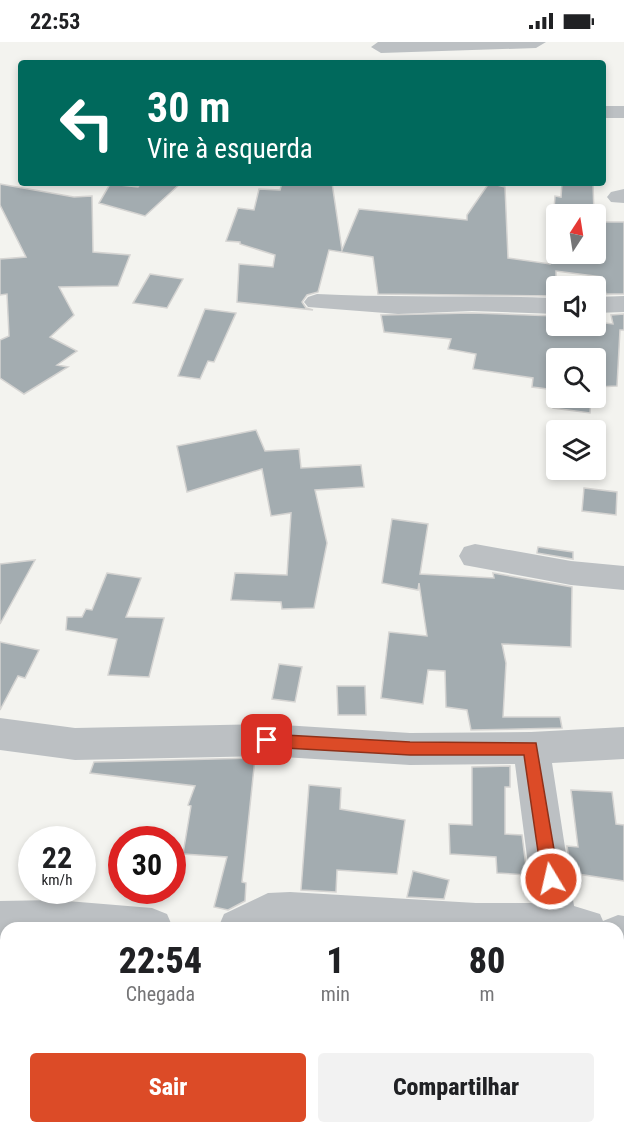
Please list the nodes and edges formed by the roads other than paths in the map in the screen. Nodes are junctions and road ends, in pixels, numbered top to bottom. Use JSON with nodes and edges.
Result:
{"nodes":[{"id":1,"x":536,"y":42,"type":"edge"},
{"id":2,"x":381,"y":47,"type":"dead end"},
{"id":3,"x":606,"y":112,"type":"edge"},
{"id":4,"x":624,"y":112,"type":"edge"},
{"id":5,"x":317,"y":302,"type":"dead end"},
{"id":6,"x":624,"y":304,"type":"edge"},
{"id":7,"x":606,"y":305,"type":"edge"},
{"id":8,"x":546,"y":306,"type":"edge"},
{"id":9,"x":474,"y":556,"type":"dead end"},
{"id":10,"x":624,"y":578,"type":"edge"},
{"id":11,"x":0,"y":734,"type":"edge"},
{"id":12,"x":624,"y":743,"type":"edge"},
{"id":13,"x":531,"y":748,"type":"junction"},
{"id":14,"x":0,"y":921,"type":"edge"},
{"id":15,"x":79,"y":922,"type":"edge"},
{"id":16,"x":251,"y":922,"type":"edge"},
{"id":17,"x":459,"y":922,"type":"edge"},
{"id":18,"x":566,"y":922,"type":"edge"}],
"edges":[{"from":1,"to":2,"type":"street"},
{"from":3,"to":4,"type":"street"},
{"from":5,"to":8,"type":"street"},
{"from":6,"to":7,"type":"street"},
{"from":9,"to":10,"type":"street"},
{"from":11,"to":13,"type":"street"},
{"from":12,"to":13,"type":"street"},
{"from":13,"to":18,"type":"street"},
{"from":14,"to":15,"type":"street"},
{"from":16,"to":17,"type":"street"}]}
